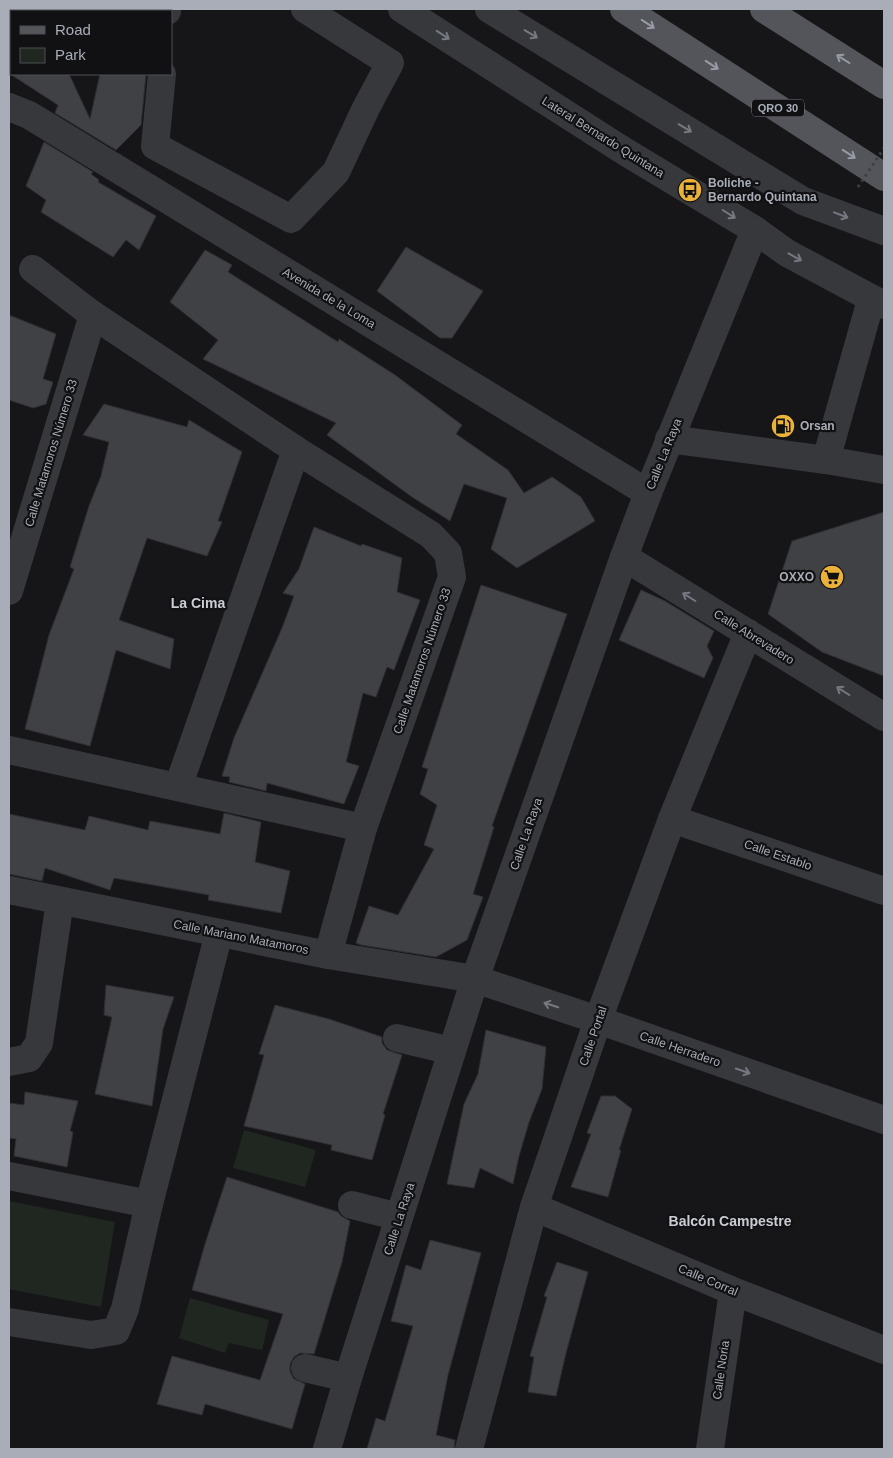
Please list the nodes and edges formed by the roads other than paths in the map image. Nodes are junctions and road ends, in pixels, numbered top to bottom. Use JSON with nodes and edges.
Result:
{"nodes":[{"id":1,"x":305,"y":9,"type":"edge"},
{"id":2,"x":402,"y":9,"type":"edge"},
{"id":3,"x":489,"y":9,"type":"edge"},
{"id":4,"x":624,"y":9,"type":"edge"},
{"id":5,"x":764,"y":9,"type":"edge"},
{"id":6,"x":162,"y":75,"type":"edge"},
{"id":7,"x":884,"y":85,"type":"edge"},
{"id":8,"x":9,"y":107,"type":"edge"},
{"id":9,"x":884,"y":177,"type":"edge"},
{"id":10,"x":755,"y":230,"type":"junction"},
{"id":11,"x":884,"y":231,"type":"edge"},
{"id":12,"x":33,"y":269,"type":"dead end"},
{"id":13,"x":878,"y":303,"type":"edge"},
{"id":14,"x":93,"y":315,"type":"junction"},
{"id":15,"x":670,"y":439,"type":"junction"},
{"id":16,"x":296,"y":450,"type":"junction"},
{"id":17,"x":826,"y":460,"type":"junction"},
{"id":18,"x":884,"y":470,"type":"edge"},
{"id":19,"x":648,"y":493,"type":"junction"},
{"id":20,"x":624,"y":557,"type":"junction"},
{"id":21,"x":9,"y":591,"type":"edge"},
{"id":22,"x":748,"y":633,"type":"junction"},
{"id":23,"x":884,"y":717,"type":"edge"},
{"id":24,"x":9,"y":750,"type":"edge"},
{"id":25,"x":178,"y":787,"type":"junction"},
{"id":26,"x":672,"y":819,"type":"junction"},
{"id":27,"x":363,"y":828,"type":"junction"},
{"id":28,"x":9,"y":890,"type":"edge"},
{"id":29,"x":884,"y":891,"type":"edge"},
{"id":30,"x":60,"y":900,"type":"junction"},
{"id":31,"x":219,"y":933,"type":"junction"},
{"id":32,"x":328,"y":955,"type":"junction"},
{"id":33,"x":474,"y":979,"type":"junction"},
{"id":34,"x":598,"y":1020,"type":"junction"},
{"id":35,"x":398,"y":1038,"type":"dead end"},
{"id":36,"x":452,"y":1051,"type":"junction"},
{"id":37,"x":9,"y":1062,"type":"edge"},
{"id":38,"x":884,"y":1120,"type":"edge"},
{"id":39,"x":9,"y":1176,"type":"edge"},
{"id":40,"x":149,"y":1204,"type":"junction"},
{"id":41,"x":352,"y":1205,"type":"dead end"},
{"id":42,"x":534,"y":1207,"type":"junction"},
{"id":43,"x":399,"y":1217,"type":"junction"},
{"id":44,"x":733,"y":1291,"type":"junction"},
{"id":45,"x":9,"y":1322,"type":"edge"},
{"id":46,"x":884,"y":1350,"type":"edge"},
{"id":47,"x":305,"y":1368,"type":"dead end"},
{"id":48,"x":348,"y":1378,"type":"junction"},
{"id":49,"x":327,"y":1449,"type":"edge"},
{"id":50,"x":469,"y":1449,"type":"edge"},
{"id":51,"x":710,"y":1449,"type":"edge"}],
"edges":[{"from":1,"to":6,"type":"street"},
{"from":2,"to":10,"type":"street","name":"Lateral Bernardo Quintana","one_way":true},
{"from":3,"to":11,"type":"street","one_way":true,"bridge":true},
{"from":4,"to":9,"type":"main road","number":"QRO 30","one_way":true},
{"from":7,"to":5,"type":"main road","one_way":true},
{"from":8,"to":19,"type":"street","name":"Avenida de la Loma"},
{"from":10,"to":13,"type":"street","name":"Lateral Bernardo Quintana","one_way":true},
{"from":10,"to":15,"type":"street","name":"Calle La Raya"},
{"from":12,"to":14,"type":"street","name":"Calle Matamoros Número 33"},
{"from":13,"to":17,"type":"street"},
{"from":14,"to":16,"type":"street","name":"Calle Matamoros Número 33"},
{"from":14,"to":21,"type":"street","name":"Calle Matamoros Número 33"},
{"from":15,"to":17,"type":"street"},
{"from":15,"to":19,"type":"street","name":"Calle La Raya"},
{"from":16,"to":25,"type":"street"},
{"from":16,"to":27,"type":"street","name":"Calle Matamoros Número 33"},
{"from":17,"to":18,"type":"street"},
{"from":19,"to":20,"type":"street","name":"Calle La Raya"},
{"from":22,"to":20,"type":"street","name":"Calle Abrevadero","one_way":true},
{"from":20,"to":33,"type":"street","name":"Calle La Raya"},
{"from":23,"to":22,"type":"street","name":"Calle Abrevadero","one_way":true},
{"from":22,"to":26,"type":"street","name":"Calle Portal"},
{"from":24,"to":25,"type":"street"},
{"from":25,"to":27,"type":"street"},
{"from":26,"to":29,"type":"street","name":"Calle Establo"},
{"from":26,"to":34,"type":"street","name":"Calle Portal"},
{"from":27,"to":32,"type":"street","name":"Calle Matamoros Número 33"},
{"from":28,"to":30,"type":"street","name":"Calle Mariano Matamoros"},
{"from":30,"to":31,"type":"street","name":"Calle Mariano Matamoros"},
{"from":30,"to":37,"type":"street"},
{"from":31,"to":32,"type":"street","name":"Calle Mariano Matamoros"},
{"from":31,"to":40,"type":"street"},
{"from":32,"to":33,"type":"street","name":"Calle Mariano Matamoros"},
{"from":34,"to":33,"type":"street","name":"Calle Herradero","one_way":true},
{"from":33,"to":36,"type":"street","name":"Calle La Raya"},
{"from":34,"to":38,"type":"street","name":"Calle Herradero","one_way":true},
{"from":34,"to":42,"type":"street","name":"Calle Portal"},
{"from":35,"to":36,"type":"street"},
{"from":36,"to":43,"type":"street","name":"Calle La Raya"},
{"from":39,"to":40,"type":"street"},
{"from":40,"to":45,"type":"street"},
{"from":41,"to":43,"type":"street"},
{"from":42,"to":44,"type":"street","name":"Calle Corral"},
{"from":42,"to":50,"type":"street","name":"Calle Portal"},
{"from":43,"to":48,"type":"street","name":"Calle La Raya"},
{"from":44,"to":46,"type":"street","name":"Calle Corral"},
{"from":44,"to":51,"type":"street","name":"Calle Noria"},
{"from":47,"to":48,"type":"street"},
{"from":48,"to":49,"type":"street","name":"Calle La Raya"}]}
